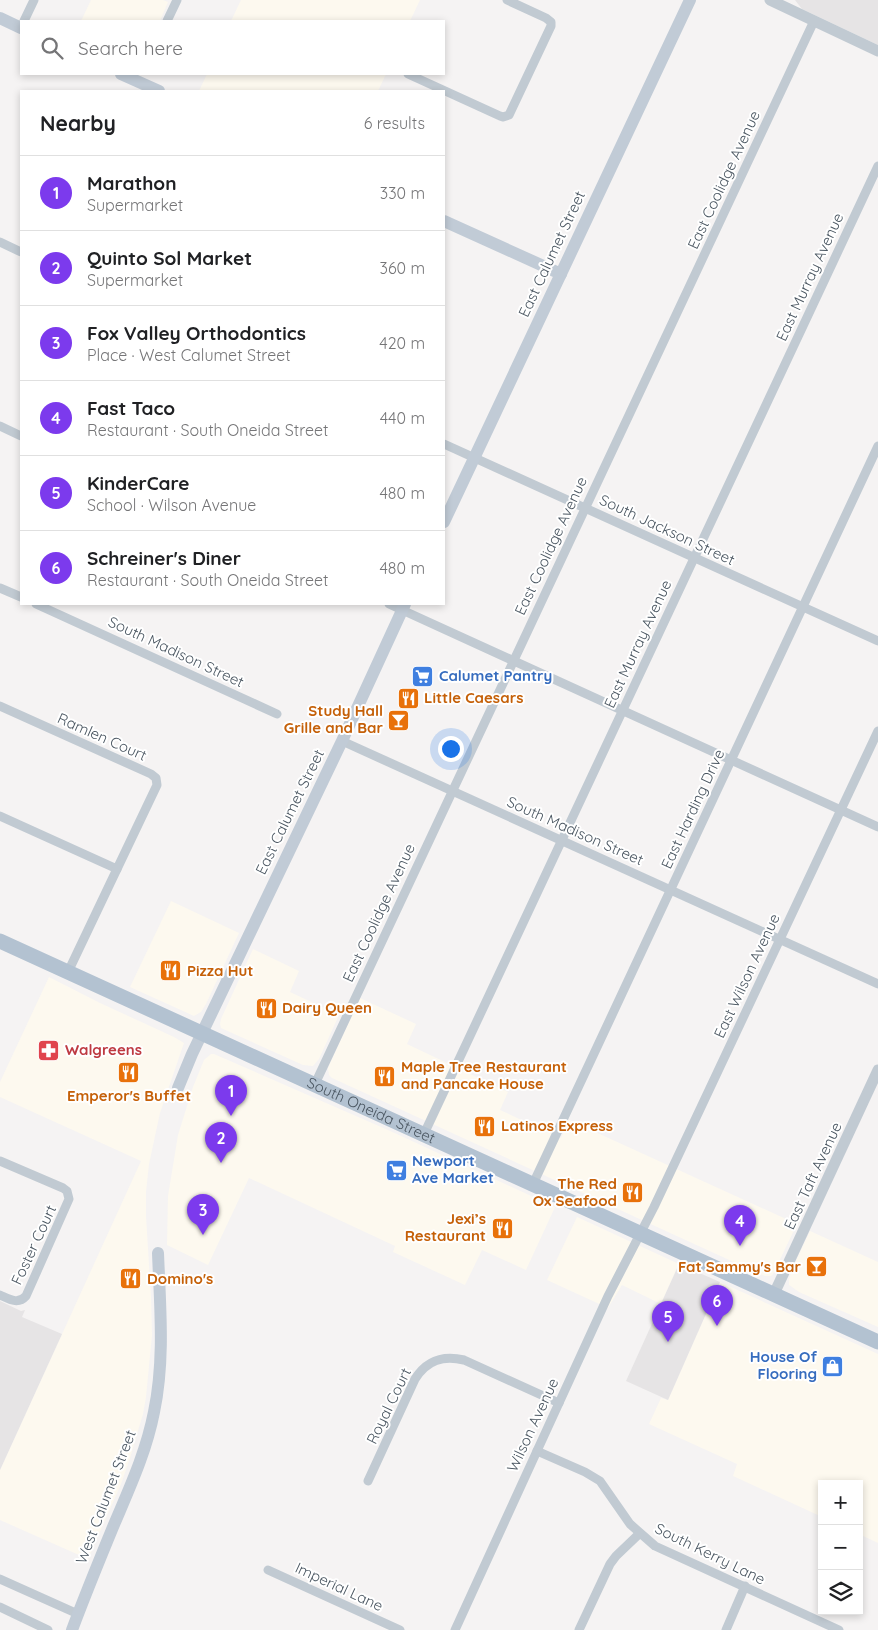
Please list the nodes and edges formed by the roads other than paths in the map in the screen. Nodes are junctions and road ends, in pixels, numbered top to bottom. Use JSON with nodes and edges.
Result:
{"nodes":[{"id":1,"x":34,"y":0,"type":"edge"},
{"id":2,"x":177,"y":0,"type":"edge"},
{"id":3,"x":507,"y":0,"type":"edge"},
{"id":4,"x":690,"y":0,"type":"edge"},
{"id":5,"x":770,"y":0,"type":"edge"},
{"id":6,"x":0,"y":18,"type":"edge"},
{"id":7,"x":24,"y":20,"type":"edge"},
{"id":8,"x":167,"y":20,"type":"edge"},
{"id":9,"x":814,"y":20,"type":"junction"},
{"id":10,"x":20,"y":28,"type":"edge"},
{"id":11,"x":878,"y":51,"type":"edge"},
{"id":12,"x":126,"y":75,"type":"edge"},
{"id":13,"x":410,"y":75,"type":"edge"},
{"id":14,"x":141,"y":78,"type":"edge"},
{"id":15,"x":158,"y":90,"type":"edge"},
{"id":16,"x":443,"y":90,"type":"edge"},
{"id":17,"x":445,"y":91,"type":"edge"},
{"id":18,"x":878,"y":166,"type":"edge"},
{"id":19,"x":445,"y":225,"type":"edge"},
{"id":20,"x":0,"y":242,"type":"edge"},
{"id":21,"x":20,"y":252,"type":"edge"},
{"id":22,"x":561,"y":274,"type":"junction"},
{"id":23,"x":0,"y":426,"type":"edge"},
{"id":24,"x":20,"y":436,"type":"edge"},
{"id":25,"x":445,"y":444,"type":"edge"},
{"id":26,"x":878,"y":446,"type":"edge"},
{"id":27,"x":474,"y":458,"type":"junction"},
{"id":28,"x":585,"y":508,"type":"junction"},
{"id":29,"x":445,"y":520,"type":"edge"},
{"id":30,"x":693,"y":557,"type":"junction"},
{"id":31,"x":0,"y":588,"type":"edge"},
{"id":32,"x":20,"y":597,"type":"edge"},
{"id":33,"x":38,"y":605,"type":"edge"},
{"id":34,"x":404,"y":607,"type":"edge"},
{"id":35,"x":802,"y":607,"type":"junction"},
{"id":36,"x":878,"y":642,"type":"edge"},
{"id":37,"x":513,"y":660,"type":"junction"},
{"id":38,"x":0,"y":706,"type":"edge"},
{"id":39,"x":622,"y":709,"type":"junction"},
{"id":40,"x":277,"y":714,"type":"dead end"},
{"id":41,"x":878,"y":731,"type":"edge"},
{"id":42,"x":342,"y":741,"type":"junction"},
{"id":43,"x":731,"y":759,"type":"junction"},
{"id":44,"x":452,"y":790,"type":"junction"},
{"id":45,"x":841,"y":810,"type":"junction"},
{"id":46,"x":0,"y":816,"type":"edge"},
{"id":47,"x":878,"y":827,"type":"edge"},
{"id":48,"x":560,"y":840,"type":"junction"},
{"id":49,"x":118,"y":868,"type":"junction"},
{"id":50,"x":670,"y":890,"type":"junction"},
{"id":51,"x":780,"y":940,"type":"junction"},
{"id":52,"x":0,"y":941,"type":"edge"},
{"id":53,"x":68,"y":972,"type":"junction"},
{"id":54,"x":878,"y":984,"type":"edge"},
{"id":55,"x":202,"y":1033,"type":"junction"},
{"id":56,"x":878,"y":1070,"type":"edge"},
{"id":57,"x":314,"y":1084,"type":"junction"},
{"id":58,"x":178,"y":1088,"type":"dead end"},
{"id":59,"x":424,"y":1134,"type":"junction"},
{"id":60,"x":0,"y":1161,"type":"edge"},
{"id":61,"x":533,"y":1184,"type":"junction"},
{"id":62,"x":640,"y":1233,"type":"junction"},
{"id":63,"x":158,"y":1253,"type":"dead end"},
{"id":64,"x":774,"y":1294,"type":"junction"},
{"id":65,"x":0,"y":1295,"type":"edge"},
{"id":66,"x":878,"y":1342,"type":"edge"},
{"id":67,"x":558,"y":1403,"type":"junction"},
{"id":68,"x":537,"y":1451,"type":"junction"},
{"id":69,"x":368,"y":1481,"type":"dead end"},
{"id":70,"x":639,"y":1534,"type":"junction"},
{"id":71,"x":268,"y":1570,"type":"dead end"},
{"id":72,"x":0,"y":1579,"type":"edge"},
{"id":73,"x":745,"y":1586,"type":"junction"},
{"id":74,"x":0,"y":1607,"type":"edge"},
{"id":75,"x":78,"y":1614,"type":"junction"},
{"id":76,"x":76,"y":1629,"type":"edge"},
{"id":77,"x":48,"y":1630,"type":"edge"},
{"id":78,"x":400,"y":1630,"type":"edge"},
{"id":79,"x":455,"y":1630,"type":"edge"},
{"id":80,"x":578,"y":1630,"type":"edge"},
{"id":81,"x":726,"y":1630,"type":"edge"},
{"id":82,"x":839,"y":1630,"type":"edge"}],
"edges":[{"from":1,"to":7,"type":"street"},
{"from":2,"to":8,"type":"street"},
{"from":3,"to":17,"type":"street"},
{"from":4,"to":22,"type":"main road","name":"East Calumet Street"},
{"from":5,"to":9,"type":"street"},
{"from":6,"to":10,"type":"main road"},
{"from":9,"to":11,"type":"street"},
{"from":9,"to":28,"type":"street","name":"East Coolidge Avenue"},
{"from":12,"to":14,"type":"main road"},
{"from":13,"to":16,"type":"street"},
{"from":14,"to":15,"type":"main road"},
{"from":18,"to":30,"type":"street","name":"East Murray Avenue"},
{"from":19,"to":22,"type":"main road"},
{"from":20,"to":21,"type":"street"},
{"from":22,"to":27,"type":"main road","name":"East Calumet Street"},
{"from":23,"to":24,"type":"street"},
{"from":25,"to":27,"type":"street","name":"South Jackson Street"},
{"from":26,"to":35,"type":"street","name":"East Harding Drive"},
{"from":27,"to":28,"type":"street","name":"South Jackson Street"},
{"from":27,"to":29,"type":"main road","name":"East Calumet Street"},
{"from":28,"to":30,"type":"street","name":"South Jackson Street"},
{"from":28,"to":37,"type":"street","name":"East Coolidge Avenue"},
{"from":30,"to":35,"type":"street","name":"South Jackson Street"},
{"from":30,"to":39,"type":"street","name":"East Murray Avenue"},
{"from":31,"to":32,"type":"street"},
{"from":33,"to":40,"type":"street","name":"South Madison Street"},
{"from":34,"to":37,"type":"street"},
{"from":34,"to":42,"type":"main road","name":"East Calumet Street"},
{"from":35,"to":36,"type":"street","name":"South Jackson Street"},
{"from":35,"to":43,"type":"street","name":"East Harding Drive"},
{"from":37,"to":39,"type":"street"},
{"from":37,"to":44,"type":"street","name":"East Coolidge Avenue"},
{"from":38,"to":49,"type":"street","name":"Ramlen Court"},
{"from":39,"to":43,"type":"street"},
{"from":39,"to":48,"type":"street","name":"East Murray Avenue"},
{"from":41,"to":45,"type":"street","name":"East Wilson Avenue"},
{"from":42,"to":44,"type":"street","name":"South Madison Street"},
{"from":42,"to":55,"type":"main road","name":"East Calumet Street"},
{"from":43,"to":45,"type":"street"},
{"from":43,"to":50,"type":"street","name":"East Harding Drive"},
{"from":44,"to":48,"type":"street","name":"South Madison Street"},
{"from":44,"to":57,"type":"street","name":"East Coolidge Avenue"},
{"from":45,"to":47,"type":"street"},
{"from":45,"to":51,"type":"street","name":"East Wilson Avenue"},
{"from":46,"to":49,"type":"street"},
{"from":48,"to":50,"type":"street","name":"South Madison Street"},
{"from":48,"to":59,"type":"street","name":"East Murray Avenue"},
{"from":49,"to":53,"type":"street","name":"Ramlen Court"},
{"from":50,"to":51,"type":"street","name":"South Madison Street"},
{"from":50,"to":61,"type":"street","name":"East Harding Drive"},
{"from":51,"to":54,"type":"street","name":"South Madison Street"},
{"from":51,"to":62,"type":"street","name":"East Wilson Avenue"},
{"from":52,"to":53,"type":"main road","name":"South Oneida Street"},
{"from":53,"to":55,"type":"main road","name":"South Oneida Street"},
{"from":55,"to":57,"type":"main road","name":"South Oneida Street"},
{"from":55,"to":58,"type":"main road"},
{"from":56,"to":64,"type":"street","name":"East Taft Avenue"},
{"from":57,"to":59,"type":"main road","name":"South Oneida Street"},
{"from":59,"to":61,"type":"main road","name":"South Oneida Street"},
{"from":60,"to":65,"type":"street","name":"Foster Court"},
{"from":61,"to":62,"type":"main road","name":"South Oneida Street"},
{"from":62,"to":64,"type":"main road","name":"South Oneida Street"},
{"from":62,"to":67,"type":"street","name":"Wilson Avenue"},
{"from":63,"to":75,"type":"main road","name":"West Calumet Street"},
{"from":64,"to":66,"type":"main road","name":"South Oneida Street"},
{"from":67,"to":68,"type":"street","name":"Wilson Avenue"},
{"from":67,"to":69,"type":"street","name":"Royal Court"},
{"from":68,"to":70,"type":"street","name":"South Kerry Lane"},
{"from":68,"to":79,"type":"street","name":"Wilson Avenue"},
{"from":70,"to":73,"type":"street","name":"South Kerry Lane"},
{"from":70,"to":80,"type":"street"},
{"from":71,"to":78,"type":"street","name":"Imperial Lane"},
{"from":72,"to":75,"type":"street"},
{"from":73,"to":81,"type":"street"},
{"from":73,"to":82,"type":"street","name":"South Kerry Lane"},
{"from":74,"to":77,"type":"street"},
{"from":75,"to":76,"type":"main road","name":"West Calumet Street"}]}
